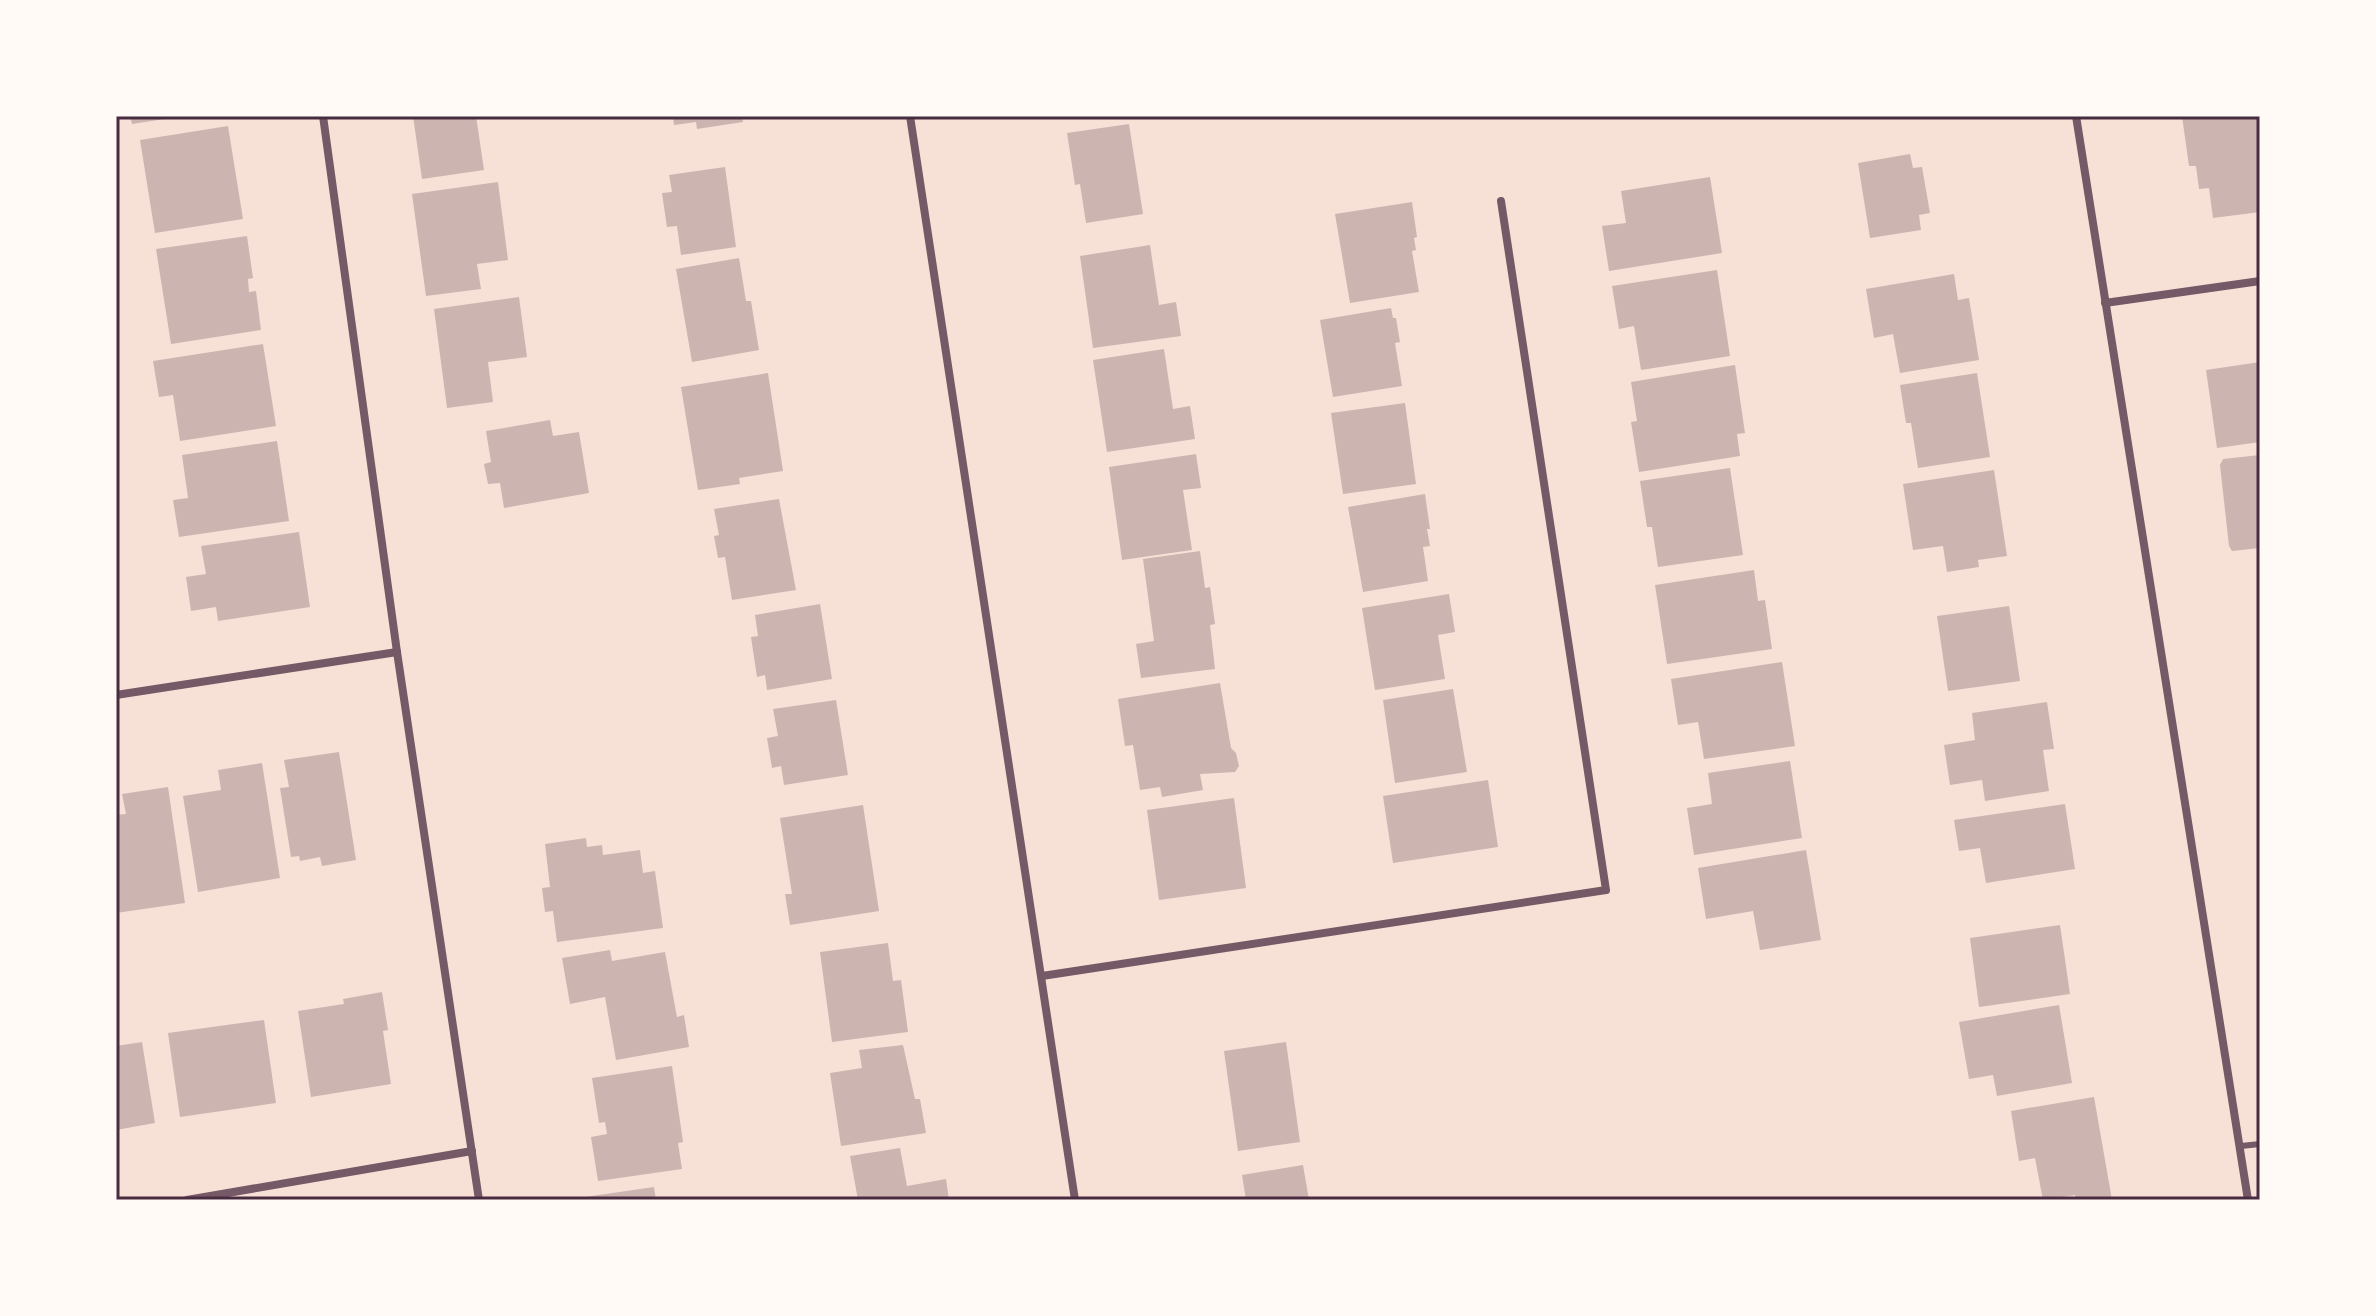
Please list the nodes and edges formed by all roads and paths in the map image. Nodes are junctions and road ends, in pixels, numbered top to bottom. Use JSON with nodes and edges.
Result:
{"nodes":[{"id":1,"x":323,"y":116,"type":"edge"},
{"id":2,"x":910,"y":116,"type":"edge"},
{"id":3,"x":2076,"y":116,"type":"edge"},
{"id":4,"x":1501,"y":201,"type":"dead end"},
{"id":5,"x":2260,"y":281,"type":"edge"},
{"id":6,"x":2105,"y":303,"type":"junction"},
{"id":7,"x":397,"y":652,"type":"junction"},
{"id":8,"x":116,"y":695,"type":"edge"},
{"id":9,"x":1042,"y":976,"type":"junction"},
{"id":10,"x":2260,"y":1144,"type":"edge"},
{"id":11,"x":2241,"y":1146,"type":"junction"},
{"id":12,"x":472,"y":1151,"type":"junction"},
{"id":13,"x":187,"y":1200,"type":"edge"},
{"id":14,"x":479,"y":1200,"type":"edge"},
{"id":15,"x":1075,"y":1200,"type":"edge"},
{"id":16,"x":2248,"y":1200,"type":"edge"}],
"edges":[{"from":1,"to":7,"type":"street"},
{"from":2,"to":9,"type":"street"},
{"from":3,"to":6,"type":"street"},
{"from":4,"to":9,"type":"street"},
{"from":5,"to":6,"type":"street"},
{"from":6,"to":11,"type":"street"},
{"from":7,"to":8,"type":"street"},
{"from":7,"to":12,"type":"street"},
{"from":9,"to":15,"type":"street"},
{"from":10,"to":11,"type":"lane"},
{"from":11,"to":16,"type":"street"},
{"from":12,"to":13,"type":"street"},
{"from":12,"to":14,"type":"street"}]}
